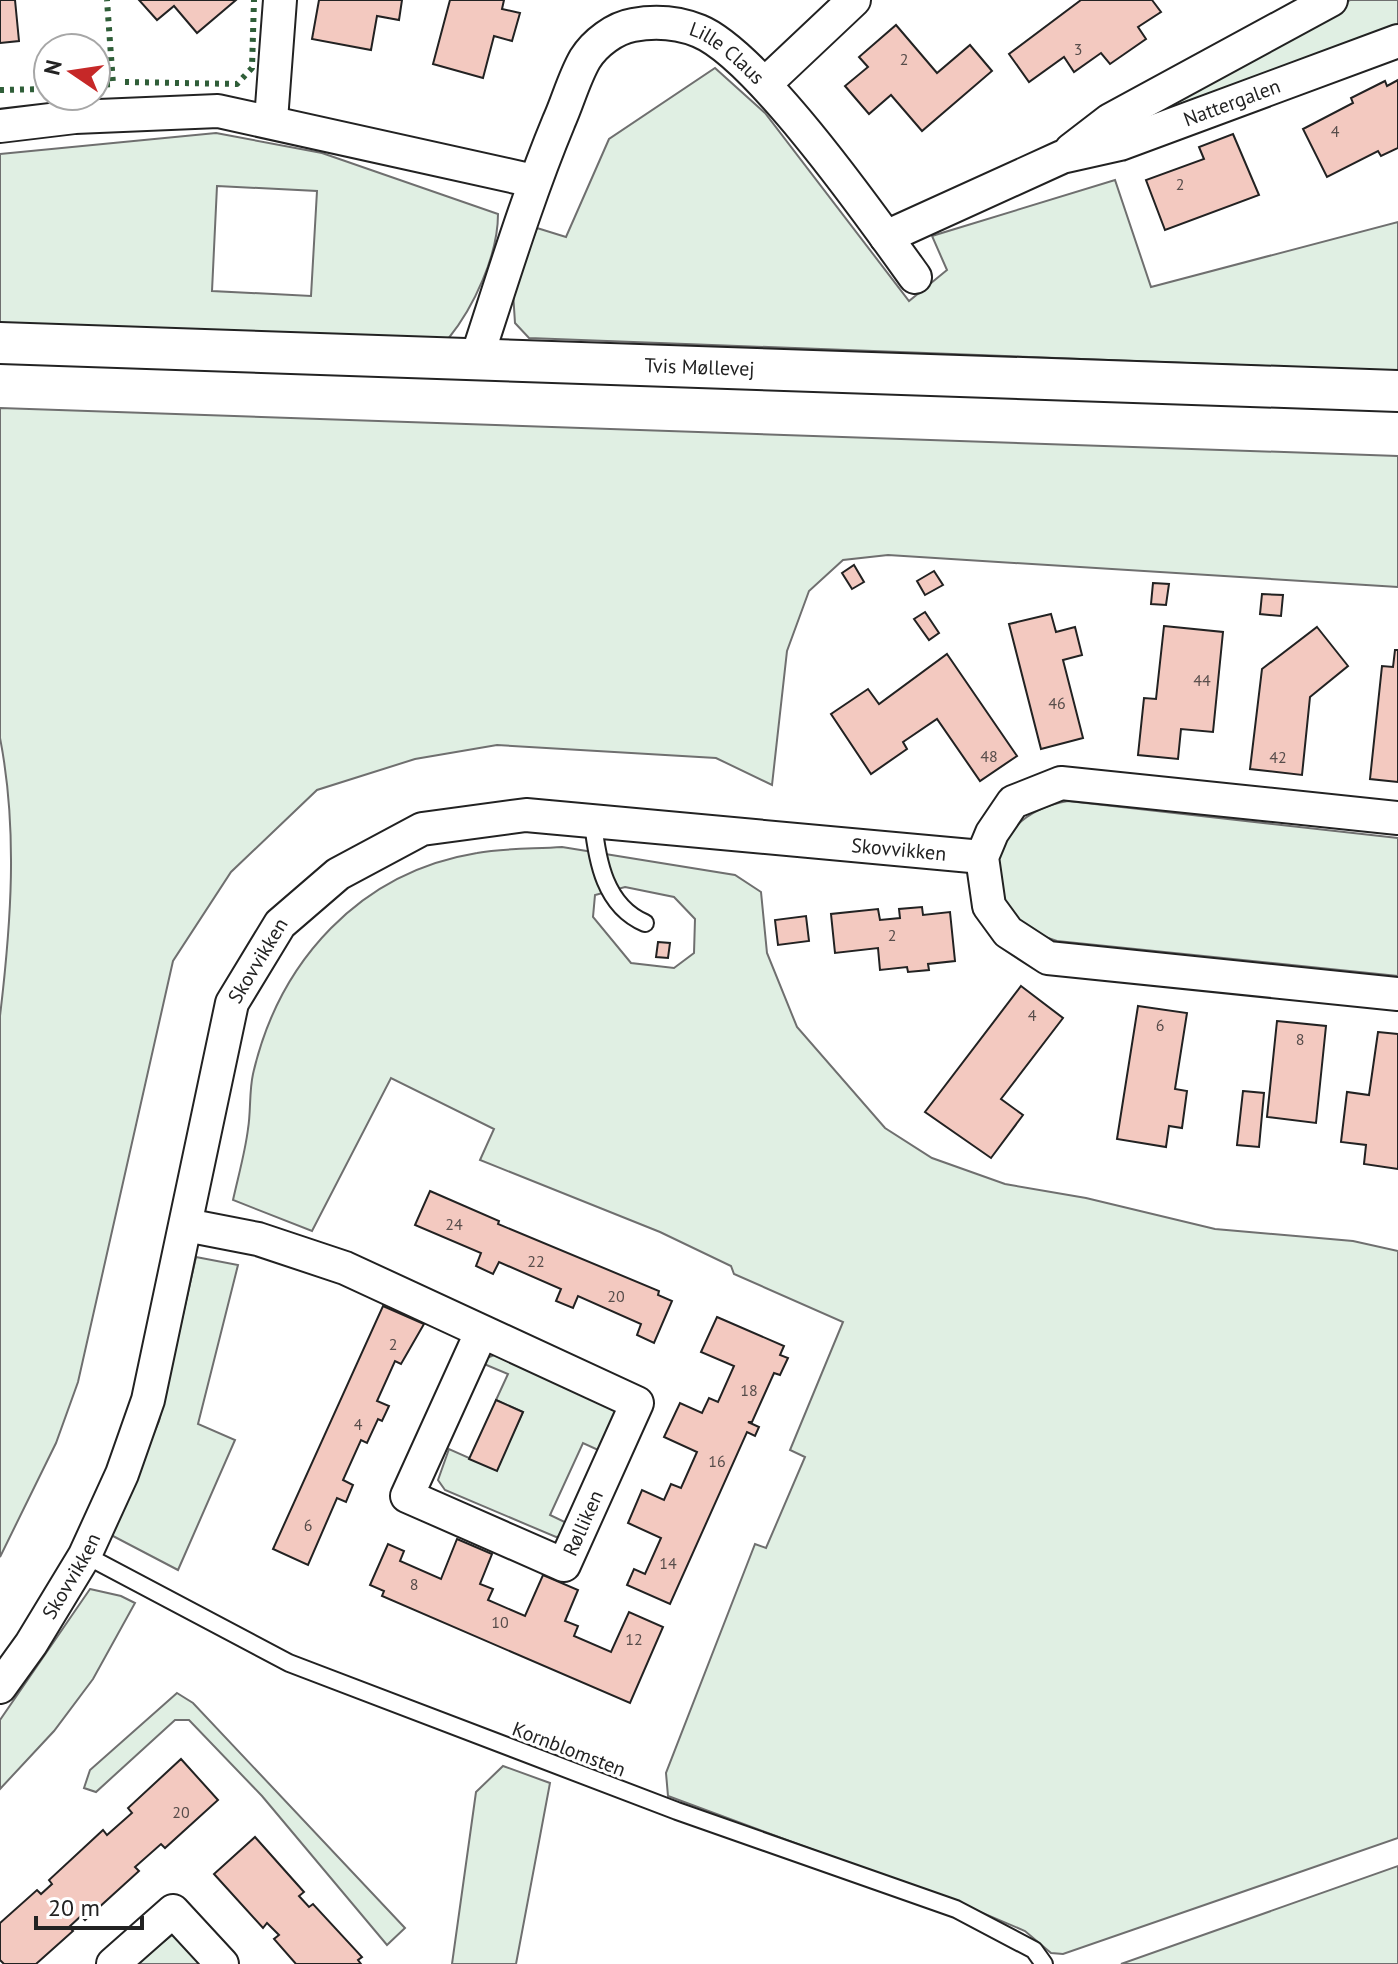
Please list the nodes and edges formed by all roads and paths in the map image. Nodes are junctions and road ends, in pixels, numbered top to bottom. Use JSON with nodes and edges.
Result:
{"nodes":[{"id":1,"x":280,"y":0,"type":"edge"},
{"id":2,"x":854,"y":0,"type":"edge"},
{"id":3,"x":1331,"y":0,"type":"edge"},
{"id":4,"x":621,"y":13,"type":"edge"},
{"id":5,"x":1398,"y":41,"type":"edge"},
{"id":6,"x":765,"y":84,"type":"junction"},
{"id":7,"x":271,"y":120,"type":"junction"},
{"id":8,"x":0,"y":126,"type":"edge"},
{"id":9,"x":1062,"y":157,"type":"junction"},
{"id":10,"x":534,"y":181,"type":"junction"},
{"id":11,"x":886,"y":237,"type":"junction"},
{"id":12,"x":915,"y":277,"type":"dead end"},
{"id":13,"x":0,"y":343,"type":"edge"},
{"id":14,"x":477,"y":357,"type":"junction"},
{"id":15,"x":1398,"y":391,"type":"edge"},
{"id":16,"x":1398,"y":818,"type":"edge"},
{"id":17,"x":593,"y":822,"type":"junction"},
{"id":18,"x":982,"y":857,"type":"junction"},
{"id":19,"x":645,"y":923,"type":"dead end"},
{"id":20,"x":1398,"y":994,"type":"edge"},
{"id":21,"x":186,"y":1225,"type":"junction"},
{"id":22,"x":481,"y":1333,"type":"junction"},
{"id":23,"x":85,"y":1555,"type":"junction"},
{"id":24,"x":0,"y":1687,"type":"edge"},
{"id":25,"x":113,"y":1964,"type":"edge"},
{"id":26,"x":222,"y":1964,"type":"edge"},
{"id":27,"x":1044,"y":1964,"type":"edge"}],
"edges":[{"from":1,"to":7,"type":"street"},
{"from":2,"to":6,"type":"street"},
{"from":3,"to":9,"type":"street","name":"Nattergalen"},
{"from":4,"to":6,"type":"street","name":"Lille Claus"},
{"from":4,"to":10,"type":"street","name":"Lille Claus"},
{"from":5,"to":9,"type":"street","name":"Nattergalen"},
{"from":6,"to":11,"type":"street","name":"Lille Claus"},
{"from":7,"to":8,"type":"street"},
{"from":7,"to":10,"type":"street"},
{"from":9,"to":11,"type":"street","name":"Nattergalen"},
{"from":10,"to":14,"type":"street","name":"Lille Claus"},
{"from":11,"to":12,"type":"street","name":"Lille Claus"},
{"from":13,"to":14,"type":"street","name":"Tvis Møllevej"},
{"from":14,"to":15,"type":"street","name":"Tvis Møllevej"},
{"from":16,"to":18,"type":"street"},
{"from":17,"to":18,"type":"street","name":"Skovvikken"},
{"from":17,"to":19,"type":"lane"},
{"from":17,"to":21,"type":"street","name":"Skovvikken"},
{"from":18,"to":20,"type":"street"},
{"from":21,"to":22,"type":"street","name":"Rølliken"},
{"from":21,"to":23,"type":"street","name":"Skovvikken"},
{"from":22,"to":22,"type":"street","name":"Rølliken"},
{"from":23,"to":24,"type":"street","name":"Skovvikken"},
{"from":23,"to":27,"type":"lane","name":"Kornblomsten"},
{"from":25,"to":26,"type":"street"}]}
